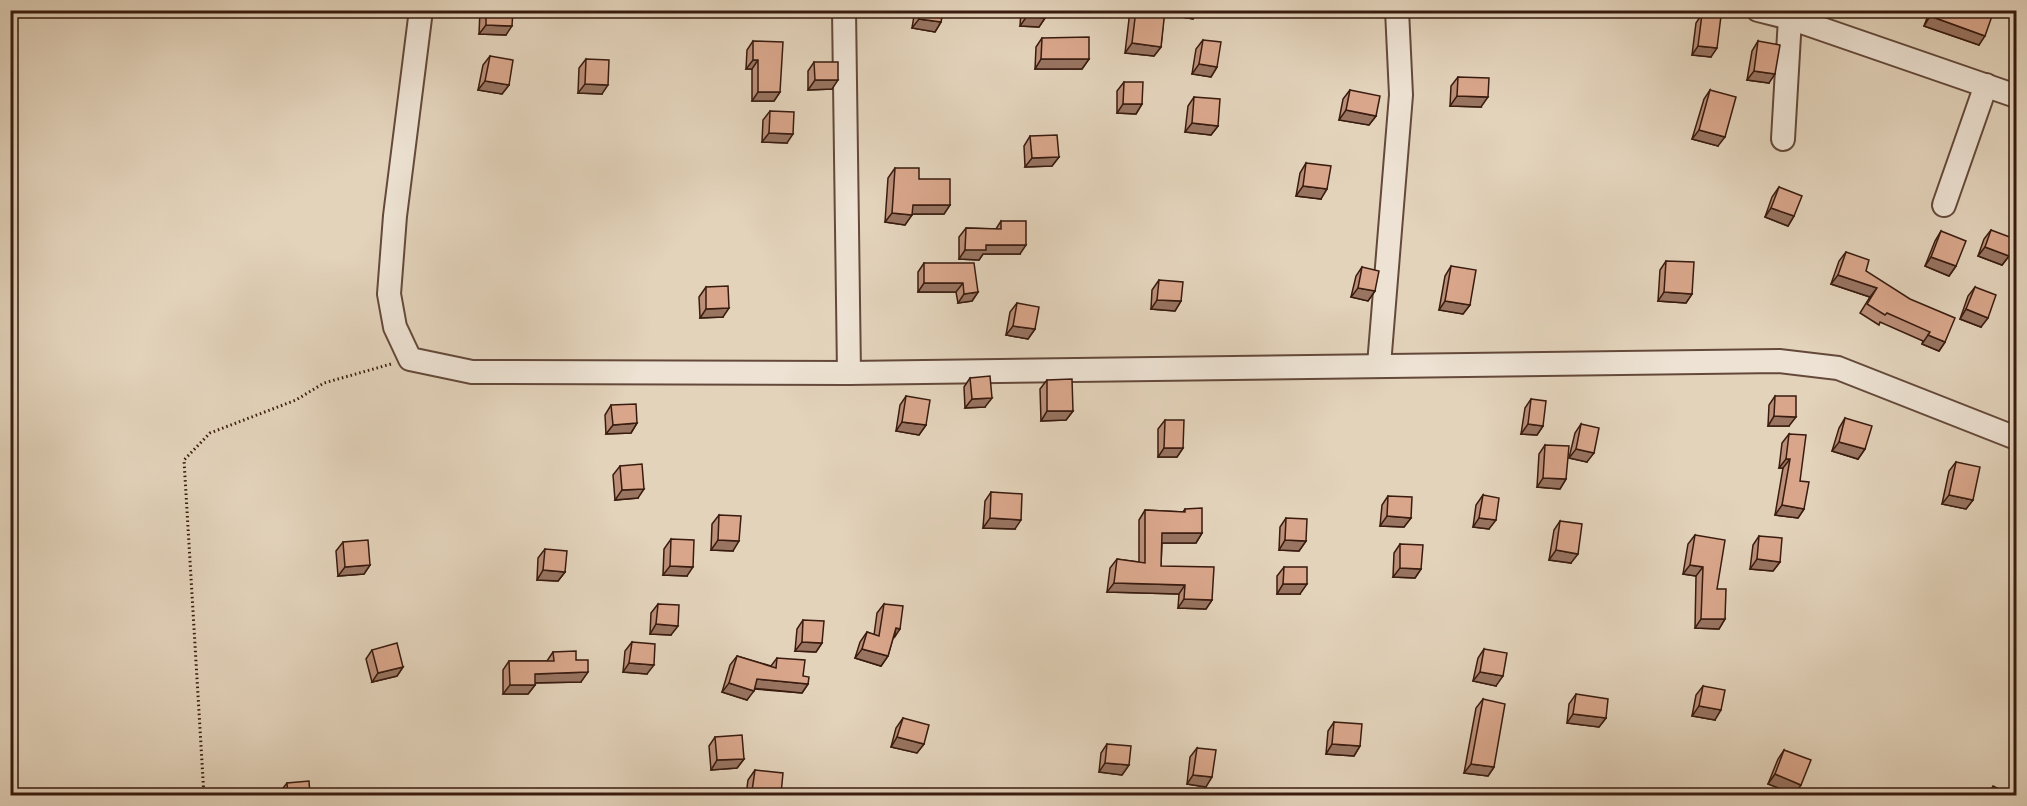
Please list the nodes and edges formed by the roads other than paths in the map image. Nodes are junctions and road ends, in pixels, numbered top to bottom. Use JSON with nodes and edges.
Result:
{"nodes":[{"id":1,"x":421,"y":10,"type":"edge"},
{"id":2,"x":844,"y":10,"type":"edge"},
{"id":3,"x":1397,"y":10,"type":"edge"},
{"id":4,"x":1758,"y":10,"type":"edge"},
{"id":5,"x":1790,"y":18,"type":"junction"},
{"id":6,"x":1986,"y":85,"type":"junction"},
{"id":7,"x":2016,"y":96,"type":"edge"},
{"id":8,"x":1783,"y":139,"type":"dead end"},
{"id":9,"x":1944,"y":205,"type":"dead end"},
{"id":10,"x":1379,"y":365,"type":"junction"},
{"id":11,"x":849,"y":374,"type":"junction"},
{"id":12,"x":2016,"y":438,"type":"edge"}],
"edges":[{"from":1,"to":11,"type":"street"},
{"from":2,"to":11,"type":"street"},
{"from":3,"to":10,"type":"street"},
{"from":4,"to":5,"type":"street"},
{"from":5,"to":6,"type":"street"},
{"from":5,"to":8,"type":"street"},
{"from":6,"to":7,"type":"street"},
{"from":6,"to":9,"type":"street"},
{"from":10,"to":11,"type":"street"},
{"from":10,"to":12,"type":"street"}]}
